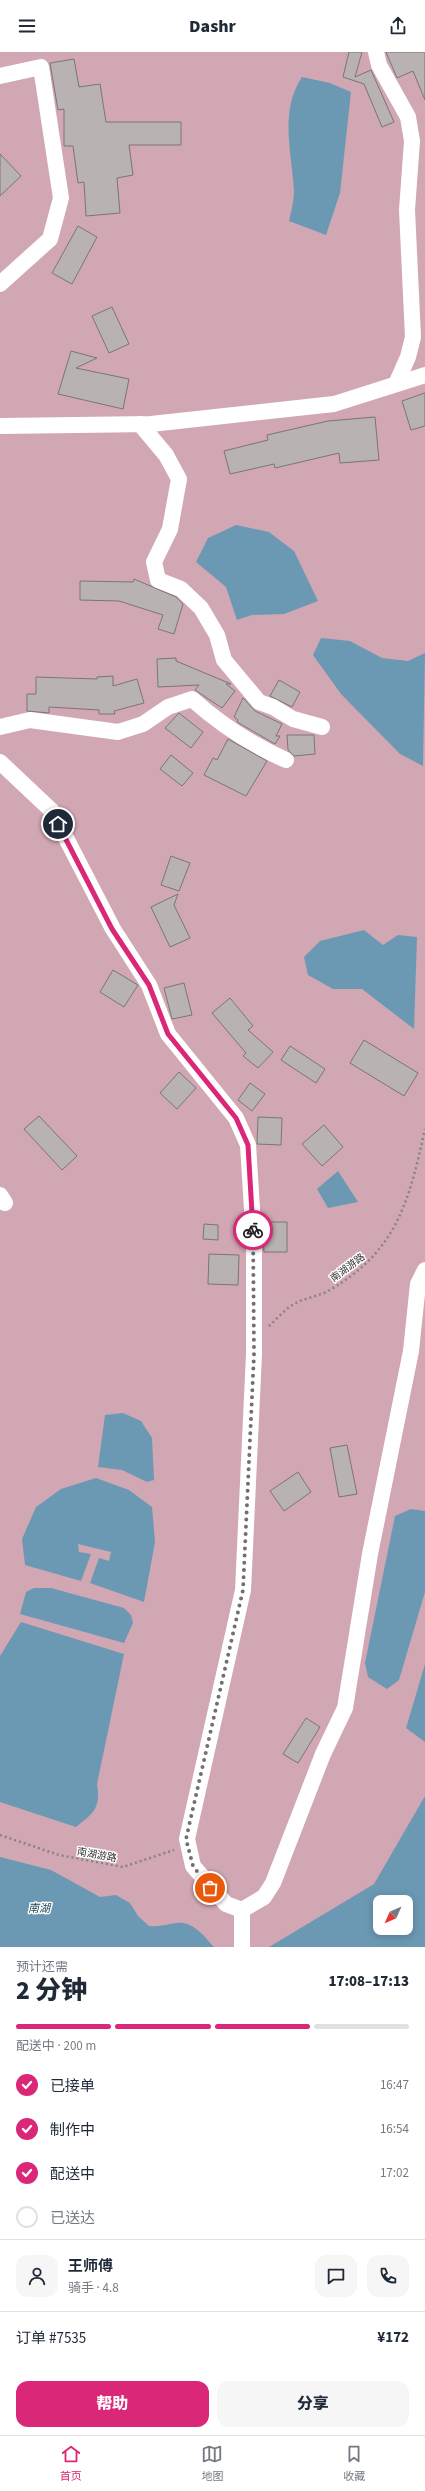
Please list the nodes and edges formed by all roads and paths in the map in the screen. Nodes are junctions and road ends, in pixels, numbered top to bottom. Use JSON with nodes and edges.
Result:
{"nodes":[{"id":1,"x":376,"y":52,"type":"edge"},
{"id":2,"x":0,"y":76,"type":"edge"},
{"id":3,"x":0,"y":284,"type":"edge"},
{"id":4,"x":425,"y":375,"type":"edge"},
{"id":5,"x":396,"y":384,"type":"junction"},
{"id":6,"x":140,"y":424,"type":"junction"},
{"id":7,"x":0,"y":426,"type":"edge"},
{"id":8,"x":0,"y":727,"type":"edge"},
{"id":9,"x":322,"y":727,"type":"dead end"},
{"id":10,"x":286,"y":760,"type":"dead end"},
{"id":11,"x":0,"y":762,"type":"edge"},
{"id":12,"x":425,"y":1129,"type":"edge"},
{"id":13,"x":425,"y":1270,"type":"edge"},
{"id":14,"x":254,"y":1340,"type":"junction"},
{"id":15,"x":0,"y":1835,"type":"edge"},
{"id":16,"x":186,"y":1839,"type":"junction"},
{"id":17,"x":242,"y":1910,"type":"junction"},
{"id":18,"x":242,"y":1947,"type":"edge"}],
"edges":[{"from":1,"to":5,"type":"street"},
{"from":2,"to":3,"type":"street"},
{"from":4,"to":5,"type":"street"},
{"from":5,"to":6,"type":"street"},
{"from":6,"to":7,"type":"street"},
{"from":6,"to":9,"type":"street"},
{"from":8,"to":10,"type":"street"},
{"from":11,"to":14,"type":"street"},
{"from":12,"to":14,"type":"path","name":"南湖游路"},
{"from":13,"to":17,"type":"street"},
{"from":14,"to":16,"type":"street"},
{"from":15,"to":16,"type":"path","name":"南湖游路"},
{"from":16,"to":17,"type":"street"},
{"from":17,"to":18,"type":"street"}]}
